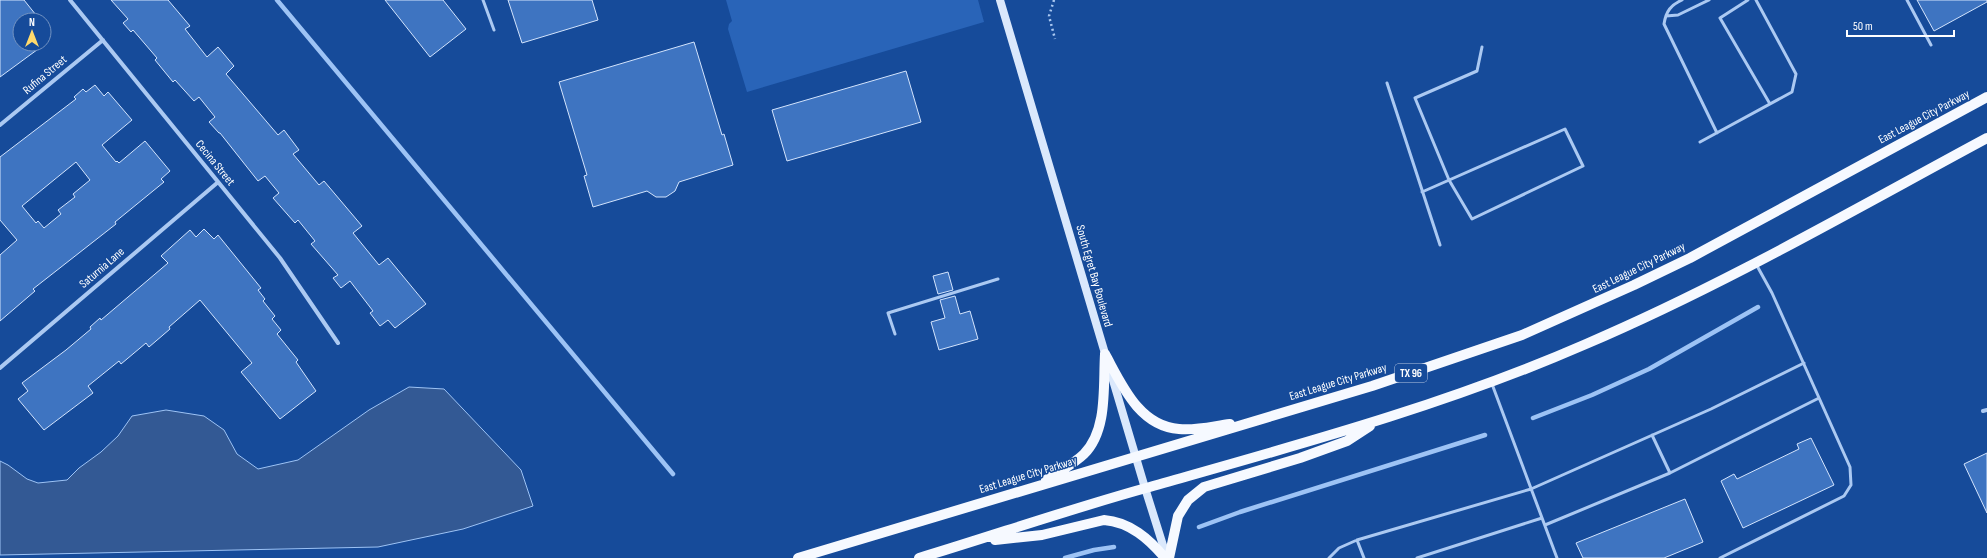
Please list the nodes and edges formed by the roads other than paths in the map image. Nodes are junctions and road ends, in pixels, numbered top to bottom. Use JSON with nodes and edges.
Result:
{"nodes":[{"id":1,"x":70,"y":0,"type":"edge"},
{"id":2,"x":483,"y":0,"type":"edge"},
{"id":3,"x":1000,"y":0,"type":"edge"},
{"id":4,"x":1682,"y":0,"type":"edge"},
{"id":5,"x":1709,"y":0,"type":"edge"},
{"id":6,"x":1748,"y":0,"type":"edge"},
{"id":7,"x":1756,"y":0,"type":"edge"},
{"id":8,"x":1907,"y":0,"type":"edge"},
{"id":9,"x":1666,"y":16,"type":"junction"},
{"id":10,"x":494,"y":30,"type":"dead end"},
{"id":11,"x":103,"y":40,"type":"junction"},
{"id":12,"x":1931,"y":45,"type":"dead end"},
{"id":13,"x":1482,"y":47,"type":"dead end"},
{"id":14,"x":1387,"y":82,"type":"dead end"},
{"id":15,"x":1987,"y":98,"type":"edge"},
{"id":16,"x":1770,"y":104,"type":"junction"},
{"id":17,"x":0,"y":125,"type":"edge"},
{"id":18,"x":1717,"y":133,"type":"junction"},
{"id":19,"x":1987,"y":138,"type":"edge"},
{"id":20,"x":1700,"y":142,"type":"dead end"},
{"id":21,"x":1449,"y":180,"type":"junction"},
{"id":22,"x":217,"y":183,"type":"junction"},
{"id":23,"x":1422,"y":192,"type":"junction"},
{"id":24,"x":1440,"y":245,"type":"dead end"},
{"id":25,"x":1755,"y":262,"type":"junction"},
{"id":26,"x":998,"y":279,"type":"dead end"},
{"id":27,"x":895,"y":334,"type":"dead end"},
{"id":28,"x":338,"y":343,"type":"dead end"},
{"id":29,"x":1105,"y":354,"type":"junction"},
{"id":30,"x":1804,"y":364,"type":"junction"},
{"id":31,"x":0,"y":368,"type":"edge"},
{"id":32,"x":1491,"y":382,"type":"junction"},
{"id":33,"x":1819,"y":398,"type":"junction"},
{"id":34,"x":1258,"y":420,"type":"junction"},
{"id":35,"x":1378,"y":420,"type":"junction"},
{"id":36,"x":1652,"y":435,"type":"junction"},
{"id":37,"x":1135,"y":456,"type":"junction"},
{"id":38,"x":1670,"y":473,"type":"junction"},
{"id":39,"x":1038,"y":486,"type":"junction"},
{"id":40,"x":1145,"y":488,"type":"junction"},
{"id":41,"x":1532,"y":489,"type":"junction"},
{"id":42,"x":1542,"y":518,"type":"junction"},
{"id":43,"x":1545,"y":525,"type":"junction"},
{"id":44,"x":1357,"y":540,"type":"junction"},
{"id":45,"x":974,"y":542,"type":"junction"},
{"id":46,"x":798,"y":558,"type":"edge"},
{"id":47,"x":919,"y":558,"type":"edge"},
{"id":48,"x":1167,"y":558,"type":"edge"},
{"id":49,"x":1328,"y":558,"type":"edge"},
{"id":50,"x":1364,"y":558,"type":"edge"},
{"id":51,"x":1416,"y":558,"type":"edge"},
{"id":52,"x":1557,"y":558,"type":"edge"},
{"id":53,"x":1720,"y":558,"type":"edge"}],
"edges":[{"from":1,"to":11,"type":"street","name":"Cecina Street"},
{"from":2,"to":10,"type":"lane"},
{"from":3,"to":29,"type":"main road","name":"South Egret Bay Boulevard"},
{"from":4,"to":9,"type":"lane"},
{"from":5,"to":9,"type":"lane"},
{"from":6,"to":16,"type":"lane"},
{"from":7,"to":16,"type":"lane"},
{"from":8,"to":12,"type":"lane"},
{"from":9,"to":18,"type":"lane"},
{"from":11,"to":17,"type":"street","name":"Rufina Street"},
{"from":11,"to":22,"type":"street","name":"Cecina Street"},
{"from":13,"to":21,"type":"lane"},
{"from":14,"to":23,"type":"lane"},
{"from":15,"to":34,"type":"main road","name":"East League City Parkway","number":"TX 96"},
{"from":16,"to":18,"type":"lane"},
{"from":18,"to":20,"type":"lane"},
{"from":19,"to":25,"type":"main road"},
{"from":21,"to":21,"type":"lane"},
{"from":21,"to":23,"type":"lane"},
{"from":22,"to":28,"type":"street","name":"Cecina Street"},
{"from":22,"to":31,"type":"street","name":"Saturnia Lane"},
{"from":23,"to":24,"type":"lane"},
{"from":25,"to":30,"type":"lane"},
{"from":25,"to":32,"type":"main road"},
{"from":26,"to":27,"type":"lane"},
{"from":29,"to":34,"type":"main road"},
{"from":29,"to":37,"type":"main road","name":"South Egret Bay Boulevard"},
{"from":29,"to":39,"type":"main road"},
{"from":30,"to":33,"type":"lane"},
{"from":30,"to":36,"type":"lane"},
{"from":32,"to":35,"type":"main road"},
{"from":32,"to":41,"type":"lane"},
{"from":33,"to":38,"type":"lane"},
{"from":33,"to":53,"type":"lane"},
{"from":34,"to":37,"type":"main road","name":"East League City Parkway","number":"TX 96"},
{"from":35,"to":40,"type":"main road"},
{"from":35,"to":48,"type":"main road"},
{"from":36,"to":38,"type":"lane"},
{"from":36,"to":41,"type":"lane"},
{"from":37,"to":39,"type":"main road","name":"East League City Parkway","number":"TX 96"},
{"from":37,"to":40,"type":"main road","name":"South Egret Bay Boulevard"},
{"from":38,"to":43,"type":"lane"},
{"from":39,"to":46,"type":"main road","name":"East League City Parkway","number":"TX 96"},
{"from":40,"to":45,"type":"main road"},
{"from":40,"to":48,"type":"main road","name":"South Egret Bay Boulevard"},
{"from":41,"to":42,"type":"lane"},
{"from":41,"to":44,"type":"lane"},
{"from":42,"to":43,"type":"lane"},
{"from":42,"to":51,"type":"lane"},
{"from":43,"to":52,"type":"lane"},
{"from":44,"to":49,"type":"lane"},
{"from":44,"to":50,"type":"lane"},
{"from":45,"to":47,"type":"main road"},
{"from":45,"to":48,"type":"main road"}]}
